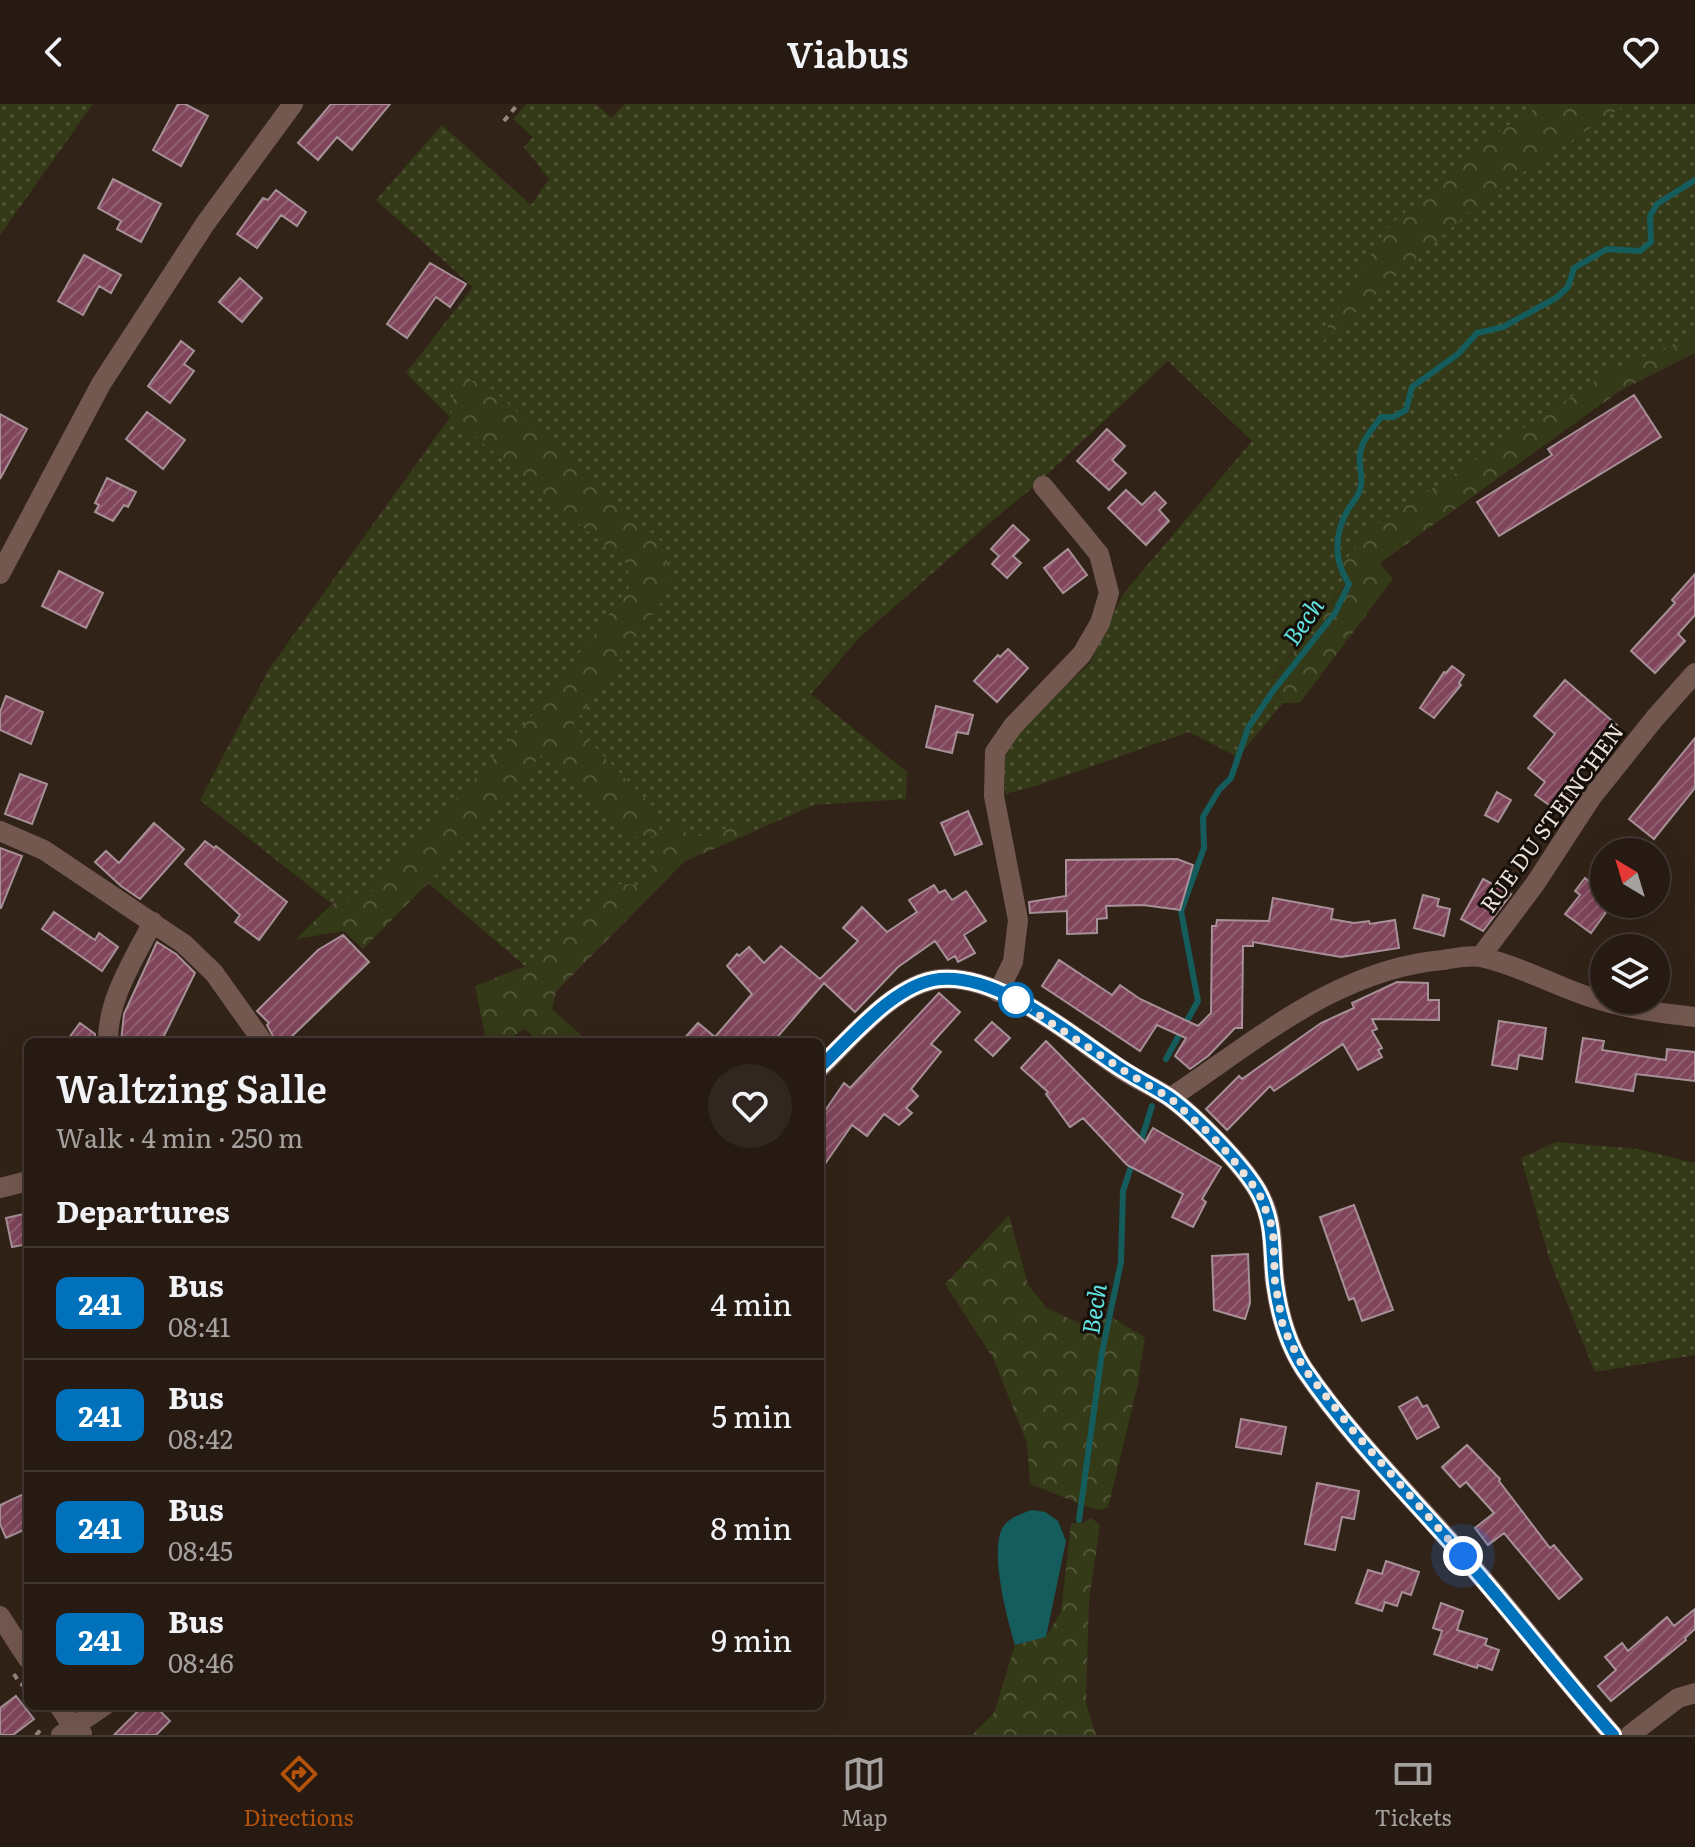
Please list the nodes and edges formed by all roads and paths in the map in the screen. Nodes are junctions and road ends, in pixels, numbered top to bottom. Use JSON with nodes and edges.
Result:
{"nodes":[{"id":1,"x":293,"y":104,"type":"edge"},
{"id":2,"x":518,"y":104,"type":"edge"},
{"id":3,"x":504,"y":121,"type":"dead end"},
{"id":4,"x":1043,"y":486,"type":"dead end"},
{"id":5,"x":0,"y":574,"type":"edge"},
{"id":6,"x":1695,"y":673,"type":"edge"},
{"id":7,"x":0,"y":831,"type":"edge"},
{"id":8,"x":153,"y":922,"type":"junction"},
{"id":9,"x":1481,"y":956,"type":"junction"},
{"id":10,"x":998,"y":992,"type":"junction"},
{"id":11,"x":1695,"y":1017,"type":"edge"},
{"id":12,"x":108,"y":1038,"type":"edge"},
{"id":13,"x":260,"y":1038,"type":"edge"},
{"id":14,"x":824,"y":1064,"type":"edge"},
{"id":15,"x":1170,"y":1098,"type":"junction"},
{"id":16,"x":24,"y":1182,"type":"edge"},
{"id":17,"x":0,"y":1188,"type":"edge"},
{"id":18,"x":0,"y":1616,"type":"edge"},
{"id":19,"x":24,"y":1653,"type":"edge"},
{"id":20,"x":1695,"y":1693,"type":"edge"},
{"id":21,"x":61,"y":1710,"type":"edge"},
{"id":22,"x":99,"y":1710,"type":"edge"},
{"id":23,"x":73,"y":1732,"type":"edge"},
{"id":24,"x":1613,"y":1735,"type":"edge"},
{"id":25,"x":1630,"y":1735,"type":"edge"}],
"edges":[{"from":1,"to":5,"type":"street"},
{"from":2,"to":3,"type":"path"},
{"from":4,"to":10,"type":"street"},
{"from":6,"to":9,"type":"street","name":"RUE DU STEINCHEN"},
{"from":7,"to":8,"type":"street"},
{"from":8,"to":12,"type":"street"},
{"from":8,"to":13,"type":"street"},
{"from":9,"to":11,"type":"street"},
{"from":9,"to":15,"type":"street"},
{"from":10,"to":14,"type":"street"},
{"from":10,"to":15,"type":"street"},
{"from":15,"to":24,"type":"street"},
{"from":16,"to":17,"type":"street"},
{"from":18,"to":19,"type":"street"},
{"from":20,"to":25,"type":"street"},
{"from":21,"to":23,"type":"street"},
{"from":22,"to":23,"type":"street"}]}
